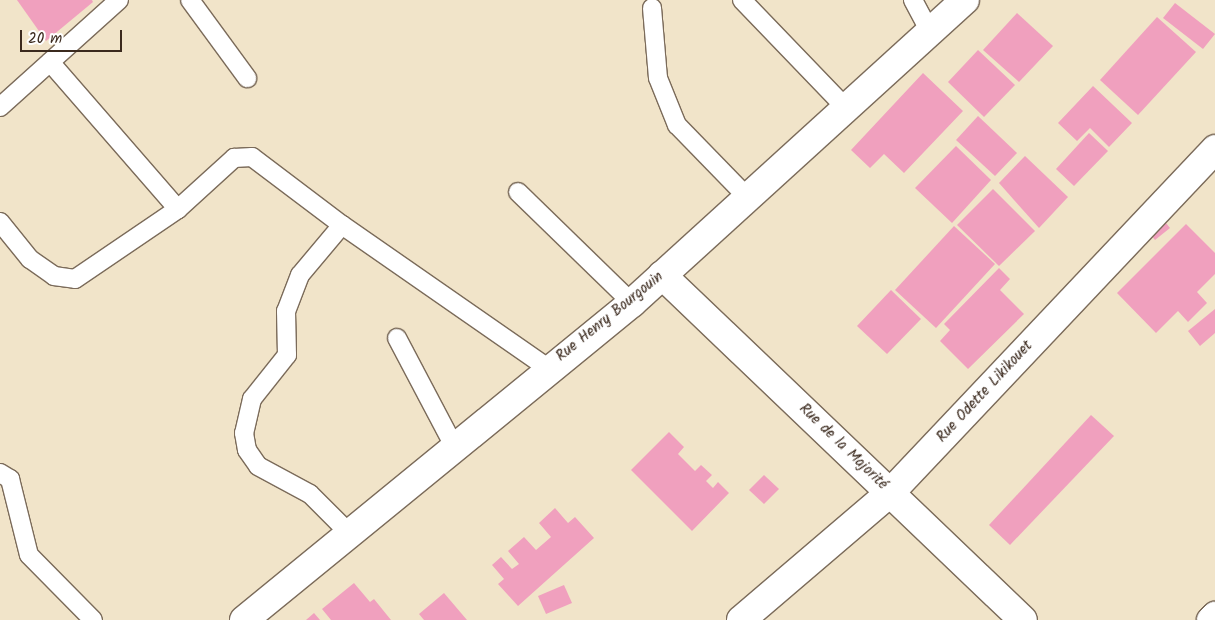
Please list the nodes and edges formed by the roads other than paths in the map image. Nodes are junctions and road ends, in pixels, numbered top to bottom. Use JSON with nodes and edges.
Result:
{"nodes":[{"id":1,"x":119,"y":0,"type":"edge"},
{"id":2,"x":190,"y":0,"type":"edge"},
{"id":3,"x":742,"y":0,"type":"edge"},
{"id":4,"x":913,"y":0,"type":"edge"},
{"id":5,"x":965,"y":0,"type":"edge"},
{"id":6,"x":652,"y":8,"type":"dead end"},
{"id":7,"x":932,"y":35,"type":"junction"},
{"id":8,"x":50,"y":62,"type":"junction"},
{"id":9,"x":247,"y":78,"type":"dead end"},
{"id":10,"x":0,"y":107,"type":"edge"},
{"id":11,"x":848,"y":110,"type":"junction"},
{"id":12,"x":1215,"y":149,"type":"edge"},
{"id":13,"x":518,"y":192,"type":"dead end"},
{"id":14,"x":748,"y":198,"type":"junction"},
{"id":15,"x":178,"y":209,"type":"junction"},
{"id":16,"x":0,"y":222,"type":"edge"},
{"id":17,"x":342,"y":225,"type":"junction"},
{"id":18,"x":662,"y":275,"type":"junction"},
{"id":19,"x":632,"y":303,"type":"junction"},
{"id":20,"x":397,"y":338,"type":"dead end"},
{"id":21,"x":548,"y":368,"type":"junction"},
{"id":22,"x":454,"y":446,"type":"junction"},
{"id":23,"x":0,"y":473,"type":"edge"},
{"id":24,"x":891,"y":492,"type":"junction"},
{"id":25,"x":349,"y":533,"type":"junction"},
{"id":26,"x":1215,"y":616,"type":"edge"},
{"id":27,"x":93,"y":620,"type":"edge"},
{"id":28,"x":244,"y":620,"type":"edge"},
{"id":29,"x":741,"y":620,"type":"edge"},
{"id":30,"x":1023,"y":620,"type":"edge"},
{"id":31,"x":1211,"y":620,"type":"edge"}],
"edges":[{"from":1,"to":8,"type":"lane"},
{"from":2,"to":9,"type":"lane"},
{"from":3,"to":11,"type":"lane"},
{"from":4,"to":7,"type":"lane"},
{"from":5,"to":7,"type":"street","name":"Rue Henry Bourgouin"},
{"from":6,"to":14,"type":"lane"},
{"from":7,"to":11,"type":"street","name":"Rue Henry Bourgouin"},
{"from":8,"to":10,"type":"lane"},
{"from":8,"to":15,"type":"lane"},
{"from":11,"to":14,"type":"street","name":"Rue Henry Bourgouin"},
{"from":12,"to":24,"type":"street","name":"Rue Odette Likikouet"},
{"from":13,"to":19,"type":"lane"},
{"from":14,"to":18,"type":"street","name":"Rue Henry Bourgouin"},
{"from":15,"to":16,"type":"lane"},
{"from":15,"to":17,"type":"lane"},
{"from":17,"to":21,"type":"lane"},
{"from":17,"to":25,"type":"lane"},
{"from":18,"to":19,"type":"street","name":"Rue Henry Bourgouin"},
{"from":18,"to":24,"type":"street","name":"Rue de la Majorité"},
{"from":19,"to":21,"type":"street","name":"Rue Henry Bourgouin"},
{"from":20,"to":22,"type":"lane"},
{"from":21,"to":22,"type":"street","name":"Rue Henry Bourgouin"},
{"from":22,"to":25,"type":"street","name":"Rue Henry Bourgouin"},
{"from":23,"to":27,"type":"lane"},
{"from":24,"to":29,"type":"street","name":"Rue Odette Likikouet"},
{"from":24,"to":30,"type":"street","name":"Rue de la Majorité"},
{"from":25,"to":28,"type":"street","name":"Rue Henry Bourgouin"},
{"from":26,"to":31,"type":"street"}]}
